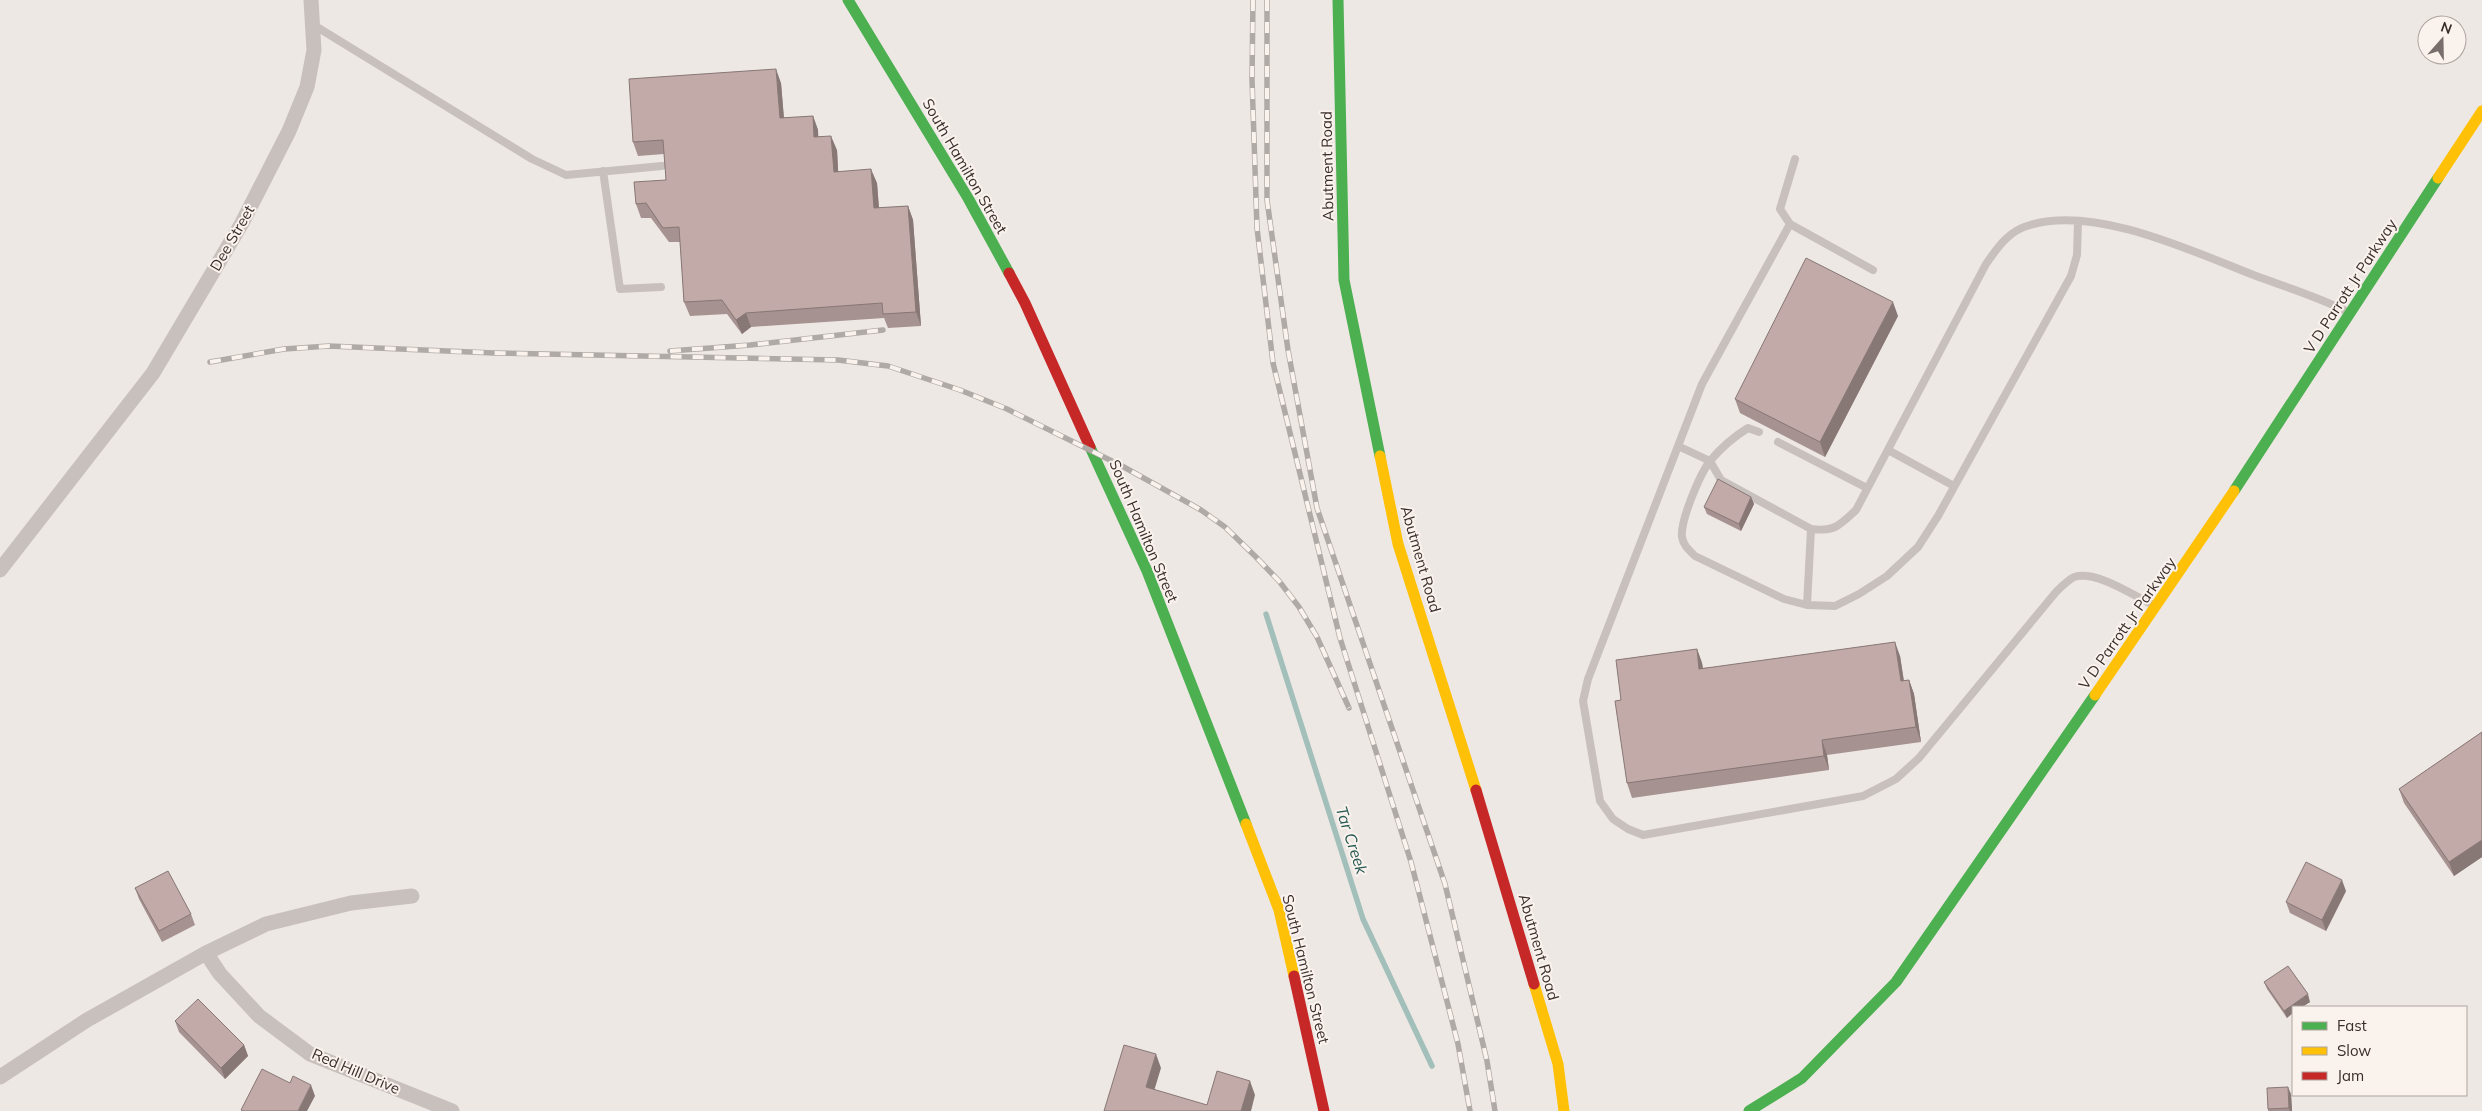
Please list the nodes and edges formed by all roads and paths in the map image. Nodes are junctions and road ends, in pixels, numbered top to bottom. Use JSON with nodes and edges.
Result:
{"nodes":[{"id":1,"x":311,"y":0,"type":"edge"},
{"id":2,"x":848,"y":0,"type":"edge"},
{"id":3,"x":1338,"y":0,"type":"edge"},
{"id":4,"x":312,"y":24,"type":"junction"},
{"id":5,"x":2482,"y":112,"type":"edge"},
{"id":6,"x":1796,"y":160,"type":"dead end"},
{"id":7,"x":662,"y":166,"type":"edge"},
{"id":8,"x":603,"y":171,"type":"junction"},
{"id":9,"x":2078,"y":221,"type":"junction"},
{"id":10,"x":1790,"y":224,"type":"junction"},
{"id":11,"x":1873,"y":270,"type":"dead end"},
{"id":12,"x":661,"y":287,"type":"dead end"},
{"id":13,"x":2350,"y":313,"type":"junction"},
{"id":14,"x":1759,"y":432,"type":"dead end"},
{"id":15,"x":1778,"y":442,"type":"dead end"},
{"id":16,"x":1678,"y":446,"type":"junction"},
{"id":17,"x":1888,"y":450,"type":"junction"},
{"id":18,"x":1710,"y":461,"type":"junction"},
{"id":19,"x":1954,"y":486,"type":"junction"},
{"id":20,"x":1868,"y":488,"type":"junction"},
{"id":21,"x":1811,"y":529,"type":"junction"},
{"id":22,"x":2,"y":562,"type":"edge"},
{"id":23,"x":1806,"y":605,"type":"junction"},
{"id":24,"x":2156,"y":606,"type":"junction"},
{"id":25,"x":412,"y":896,"type":"dead end"},
{"id":26,"x":206,"y":953,"type":"junction"},
{"id":27,"x":0,"y":1077,"type":"edge"},
{"id":28,"x":452,"y":1111,"type":"edge"},
{"id":29,"x":1324,"y":1111,"type":"edge"},
{"id":30,"x":1564,"y":1111,"type":"edge"},
{"id":31,"x":1749,"y":1111,"type":"edge"}],
"edges":[{"from":1,"to":4,"type":"street","name":"Dee Street"},
{"from":2,"to":29,"type":"street","name":"South Hamilton Street"},
{"from":3,"to":30,"type":"street","name":"Abutment Road"},
{"from":4,"to":8,"type":"lane"},
{"from":4,"to":22,"type":"street","name":"Dee Street"},
{"from":5,"to":13,"type":"street","name":"V D Parrott Jr Parkway"},
{"from":6,"to":10,"type":"lane"},
{"from":7,"to":8,"type":"lane"},
{"from":8,"to":12,"type":"lane"},
{"from":9,"to":13,"type":"lane"},
{"from":9,"to":17,"type":"lane"},
{"from":9,"to":19,"type":"lane"},
{"from":10,"to":11,"type":"lane"},
{"from":10,"to":16,"type":"lane"},
{"from":13,"to":24,"type":"street","name":"V D Parrott Jr Parkway"},
{"from":14,"to":18,"type":"lane"},
{"from":15,"to":20,"type":"lane"},
{"from":16,"to":18,"type":"lane"},
{"from":16,"to":24,"type":"lane"},
{"from":17,"to":19,"type":"lane"},
{"from":17,"to":20,"type":"lane"},
{"from":18,"to":21,"type":"lane"},
{"from":18,"to":23,"type":"lane"},
{"from":19,"to":23,"type":"lane"},
{"from":20,"to":21,"type":"lane"},
{"from":21,"to":23,"type":"lane"},
{"from":24,"to":31,"type":"street","name":"V D Parrott Jr Parkway"},
{"from":25,"to":26,"type":"street"},
{"from":26,"to":27,"type":"street"},
{"from":26,"to":28,"type":"street","name":"Red Hill Drive"}]}
